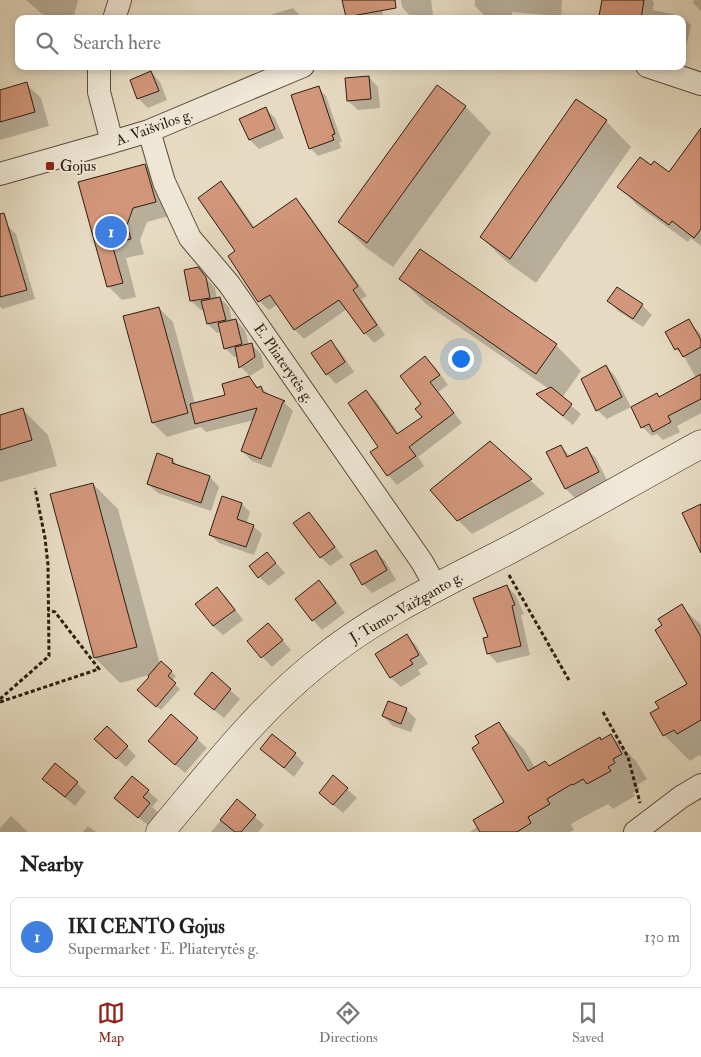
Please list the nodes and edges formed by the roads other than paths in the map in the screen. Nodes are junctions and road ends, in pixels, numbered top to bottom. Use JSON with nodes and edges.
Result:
{"nodes":[{"id":1,"x":120,"y":0,"type":"edge"},
{"id":2,"x":115,"y":15,"type":"edge"},
{"id":3,"x":99,"y":70,"type":"edge"},
{"id":4,"x":294,"y":70,"type":"edge"},
{"id":5,"x":659,"y":70,"type":"edge"},
{"id":6,"x":701,"y":84,"type":"edge"},
{"id":7,"x":149,"y":131,"type":"junction"},
{"id":8,"x":112,"y":142,"type":"junction"},
{"id":9,"x":0,"y":174,"type":"edge"},
{"id":10,"x":701,"y":444,"type":"edge"},
{"id":11,"x":436,"y":587,"type":"junction"},
{"id":12,"x":701,"y":785,"type":"edge"},
{"id":13,"x":642,"y":827,"type":"edge"},
{"id":14,"x":160,"y":832,"type":"edge"}],
"edges":[{"from":1,"to":2,"type":"street"},
{"from":3,"to":8,"type":"street"},
{"from":4,"to":7,"type":"street","name":"A. Vaišvilos g."},
{"from":5,"to":6,"type":"street"},
{"from":7,"to":8,"type":"street","name":"A. Vaišvilos g."},
{"from":7,"to":11,"type":"street","name":"E. Pliaterytės g."},
{"from":8,"to":9,"type":"street","name":"A. Vaišvilos g."},
{"from":10,"to":11,"type":"main road","name":"J. Tumo-Vaižganto g."},
{"from":11,"to":14,"type":"main road","name":"J. Tumo-Vaižganto g."},
{"from":12,"to":13,"type":"street"}]}
